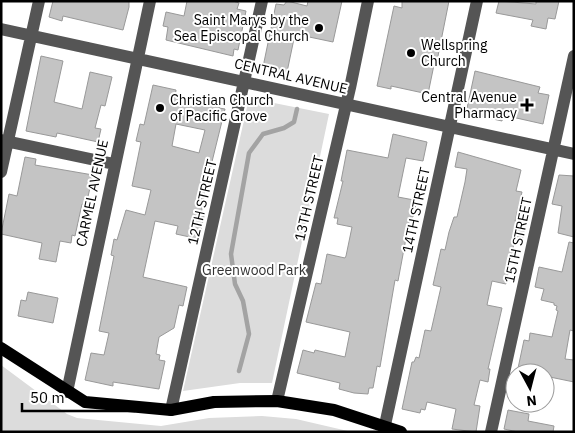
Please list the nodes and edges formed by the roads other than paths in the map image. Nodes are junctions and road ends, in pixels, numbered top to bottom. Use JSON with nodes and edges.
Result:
{"nodes":[{"id":1,"x":39,"y":1,"type":"edge"},
{"id":2,"x":150,"y":1,"type":"edge"},
{"id":3,"x":262,"y":1,"type":"edge"},
{"id":4,"x":368,"y":1,"type":"edge"},
{"id":5,"x":477,"y":1,"type":"edge"},
{"id":6,"x":1,"y":28,"type":"edge"},
{"id":7,"x":31,"y":35,"type":"junction"},
{"id":8,"x":574,"y":56,"type":"edge"},
{"id":9,"x":137,"y":58,"type":"junction"},
{"id":10,"x":244,"y":81,"type":"junction"},
{"id":11,"x":346,"y":104,"type":"junction"},
{"id":12,"x":448,"y":128,"type":"junction"},
{"id":13,"x":4,"y":141,"type":"edge"},
{"id":14,"x":553,"y":149,"type":"junction"},
{"id":15,"x":574,"y":154,"type":"edge"},
{"id":16,"x":114,"y":164,"type":"junction"},
{"id":17,"x":1,"y":172,"type":"edge"},
{"id":18,"x":1,"y":348,"type":"edge"},
{"id":19,"x":66,"y":392,"type":"junction"},
{"id":20,"x":277,"y":401,"type":"junction"},
{"id":21,"x":171,"y":410,"type":"junction"},
{"id":22,"x":385,"y":425,"type":"junction"},
{"id":23,"x":401,"y":432,"type":"edge"},
{"id":24,"x":491,"y":432,"type":"edge"}],
"edges":[{"from":1,"to":7,"type":"street"},
{"from":2,"to":9,"type":"street","name":"CARMEL AVENUE"},
{"from":3,"to":10,"type":"street","name":"12TH STREET"},
{"from":4,"to":11,"type":"street","name":"13TH STREET"},
{"from":5,"to":12,"type":"street","name":"14TH STREET"},
{"from":6,"to":7,"type":"street","name":"CENTRAL AVENUE"},
{"from":7,"to":9,"type":"street","name":"CENTRAL AVENUE"},
{"from":7,"to":13,"type":"street"},
{"from":8,"to":14,"type":"street","name":"15TH STREET"},
{"from":9,"to":10,"type":"street","name":"CENTRAL AVENUE"},
{"from":9,"to":16,"type":"street","name":"CARMEL AVENUE"},
{"from":10,"to":11,"type":"street","name":"CENTRAL AVENUE"},
{"from":10,"to":21,"type":"street","name":"12TH STREET"},
{"from":11,"to":12,"type":"street","name":"CENTRAL AVENUE"},
{"from":11,"to":20,"type":"street","name":"13TH STREET"},
{"from":12,"to":14,"type":"street","name":"CENTRAL AVENUE"},
{"from":12,"to":22,"type":"street","name":"14TH STREET"},
{"from":13,"to":16,"type":"street"},
{"from":13,"to":17,"type":"street"},
{"from":14,"to":15,"type":"street","name":"CENTRAL AVENUE"},
{"from":14,"to":24,"type":"street","name":"15TH STREET"},
{"from":16,"to":19,"type":"street","name":"CARMEL AVENUE"},
{"from":18,"to":19,"type":"main road"},
{"from":19,"to":21,"type":"main road"},
{"from":20,"to":21,"type":"main road"},
{"from":20,"to":22,"type":"main road"},
{"from":22,"to":23,"type":"main road"}]}
